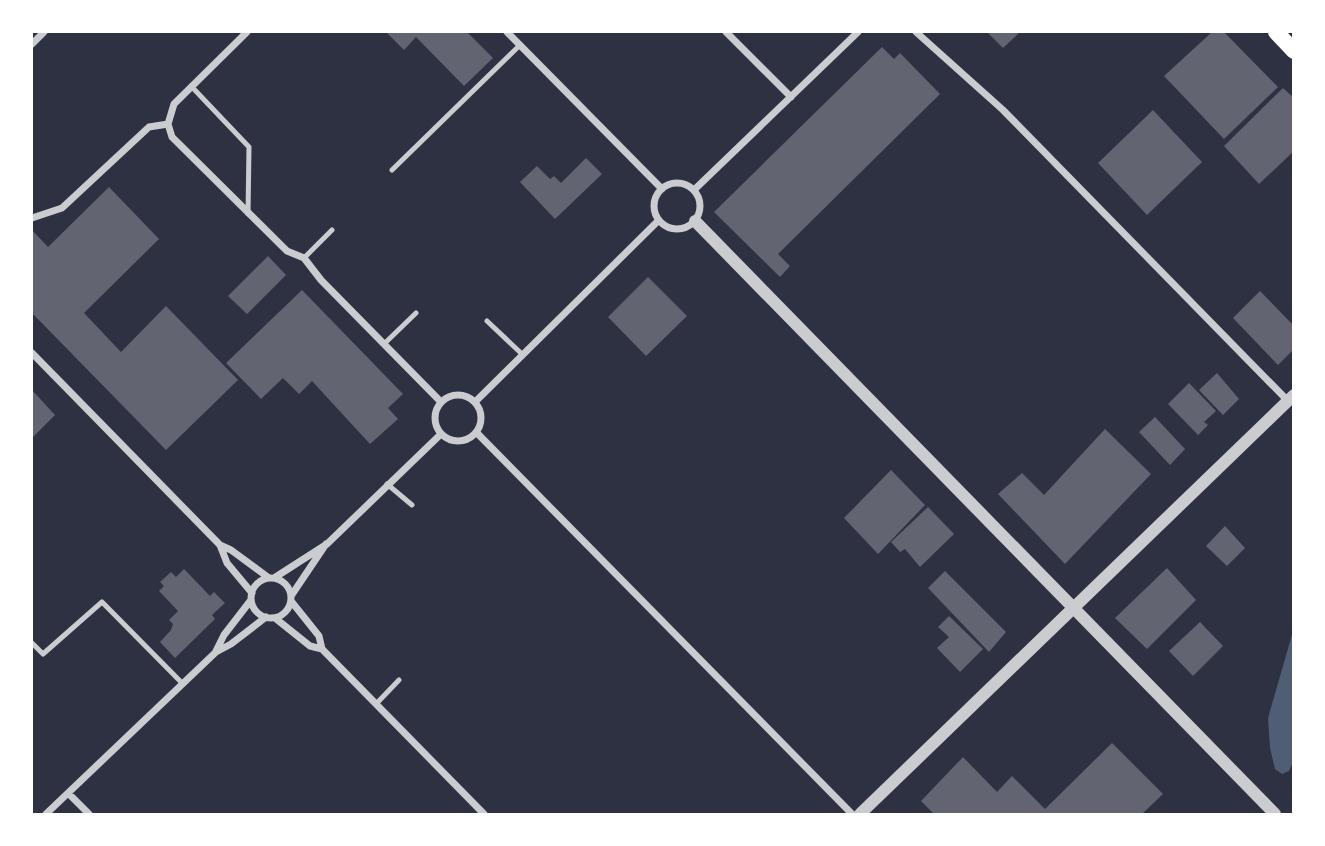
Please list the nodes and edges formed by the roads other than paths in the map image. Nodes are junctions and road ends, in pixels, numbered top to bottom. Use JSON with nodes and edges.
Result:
{"nodes":[{"id":1,"x":44,"y":32,"type":"edge"},
{"id":2,"x":247,"y":32,"type":"edge"},
{"id":3,"x":507,"y":32,"type":"edge"},
{"id":4,"x":726,"y":32,"type":"edge"},
{"id":5,"x":858,"y":32,"type":"edge"},
{"id":6,"x":916,"y":32,"type":"edge"},
{"id":7,"x":1276,"y":32,"type":"edge"},
{"id":8,"x":32,"y":44,"type":"edge"},
{"id":9,"x":520,"y":45,"type":"junction"},
{"id":10,"x":1293,"y":51,"type":"edge"},
{"id":11,"x":191,"y":86,"type":"junction"},
{"id":12,"x":791,"y":97,"type":"junction"},
{"id":13,"x":168,"y":124,"type":"junction"},
{"id":14,"x":392,"y":170,"type":"dead end"},
{"id":15,"x":662,"y":189,"type":"junction"},
{"id":16,"x":694,"y":190,"type":"junction"},
{"id":17,"x":248,"y":214,"type":"junction"},
{"id":18,"x":32,"y":218,"type":"edge"},
{"id":19,"x":659,"y":220,"type":"junction"},
{"id":20,"x":695,"y":221,"type":"junction"},
{"id":21,"x":332,"y":230,"type":"dead end"},
{"id":22,"x":304,"y":258,"type":"junction"},
{"id":23,"x":416,"y":313,"type":"dead end"},
{"id":24,"x":487,"y":321,"type":"dead end"},
{"id":25,"x":384,"y":345,"type":"junction"},
{"id":26,"x":32,"y":353,"type":"edge"},
{"id":27,"x":523,"y":355,"type":"junction"},
{"id":28,"x":1291,"y":398,"type":"edge"},
{"id":29,"x":441,"y":402,"type":"junction"},
{"id":30,"x":475,"y":402,"type":"junction"},
{"id":31,"x":476,"y":432,"type":"junction"},
{"id":32,"x":441,"y":434,"type":"junction"},
{"id":33,"x":387,"y":484,"type":"junction"},
{"id":34,"x":412,"y":505,"type":"dead end"},
{"id":35,"x":327,"y":544,"type":"junction"},
{"id":36,"x":220,"y":545,"type":"junction"},
{"id":37,"x":272,"y":578,"type":"junction"},
{"id":38,"x":251,"y":597,"type":"junction"},
{"id":39,"x":291,"y":599,"type":"junction"},
{"id":40,"x":1072,"y":608,"type":"junction"},
{"id":41,"x":265,"y":617,"type":"junction"},
{"id":42,"x":275,"y":618,"type":"junction"},
{"id":43,"x":32,"y":643,"type":"edge"},
{"id":44,"x":322,"y":649,"type":"junction"},
{"id":45,"x":216,"y":652,"type":"junction"},
{"id":46,"x":399,"y":680,"type":"dead end"},
{"id":47,"x":183,"y":683,"type":"junction"},
{"id":48,"x":376,"y":704,"type":"junction"},
{"id":49,"x":68,"y":793,"type":"junction"},
{"id":50,"x":46,"y":814,"type":"edge"},
{"id":51,"x":89,"y":814,"type":"edge"},
{"id":52,"x":484,"y":814,"type":"edge"},
{"id":53,"x":852,"y":814,"type":"edge"},
{"id":54,"x":860,"y":814,"type":"edge"},
{"id":55,"x":1275,"y":814,"type":"edge"}],
"edges":[{"from":1,"to":8,"type":"street"},
{"from":2,"to":11,"type":"street"},
{"from":3,"to":9,"type":"street"},
{"from":4,"to":12,"type":"street"},
{"from":5,"to":12,"type":"street"},
{"from":6,"to":28,"type":"street"},
{"from":7,"to":10,"type":"highway"},
{"from":9,"to":14,"type":"lane"},
{"from":9,"to":15,"type":"street"},
{"from":11,"to":13,"type":"street"},
{"from":11,"to":17,"type":"lane"},
{"from":12,"to":16,"type":"street"},
{"from":13,"to":17,"type":"street"},
{"from":13,"to":18,"type":"street"},
{"from":15,"to":16,"type":"street"},
{"from":15,"to":19,"type":"street"},
{"from":16,"to":20,"type":"street"},
{"from":17,"to":22,"type":"street"},
{"from":19,"to":20,"type":"street"},
{"from":19,"to":27,"type":"street"},
{"from":20,"to":40,"type":"street"},
{"from":21,"to":22,"type":"lane"},
{"from":22,"to":25,"type":"street"},
{"from":23,"to":25,"type":"lane"},
{"from":24,"to":27,"type":"lane"},
{"from":25,"to":29,"type":"street"},
{"from":26,"to":36,"type":"street"},
{"from":27,"to":30,"type":"street"},
{"from":28,"to":40,"type":"street"},
{"from":29,"to":30,"type":"street"},
{"from":29,"to":32,"type":"street"},
{"from":30,"to":31,"type":"street"},
{"from":31,"to":32,"type":"street"},
{"from":31,"to":53,"type":"street"},
{"from":32,"to":33,"type":"street"},
{"from":33,"to":34,"type":"lane"},
{"from":33,"to":35,"type":"street"},
{"from":35,"to":37,"type":"street"},
{"from":35,"to":39,"type":"street"},
{"from":36,"to":37,"type":"street"},
{"from":36,"to":38,"type":"street"},
{"from":37,"to":38,"type":"street"},
{"from":37,"to":39,"type":"street"},
{"from":38,"to":41,"type":"street"},
{"from":38,"to":45,"type":"street"},
{"from":39,"to":42,"type":"street"},
{"from":39,"to":44,"type":"street"},
{"from":40,"to":54,"type":"street"},
{"from":40,"to":55,"type":"street"},
{"from":41,"to":42,"type":"street"},
{"from":41,"to":45,"type":"street"},
{"from":42,"to":44,"type":"street"},
{"from":43,"to":47,"type":"lane"},
{"from":44,"to":48,"type":"street"},
{"from":45,"to":47,"type":"street"},
{"from":46,"to":48,"type":"lane"},
{"from":47,"to":49,"type":"street"},
{"from":48,"to":52,"type":"street"},
{"from":49,"to":50,"type":"street"},
{"from":49,"to":51,"type":"street"}]}
